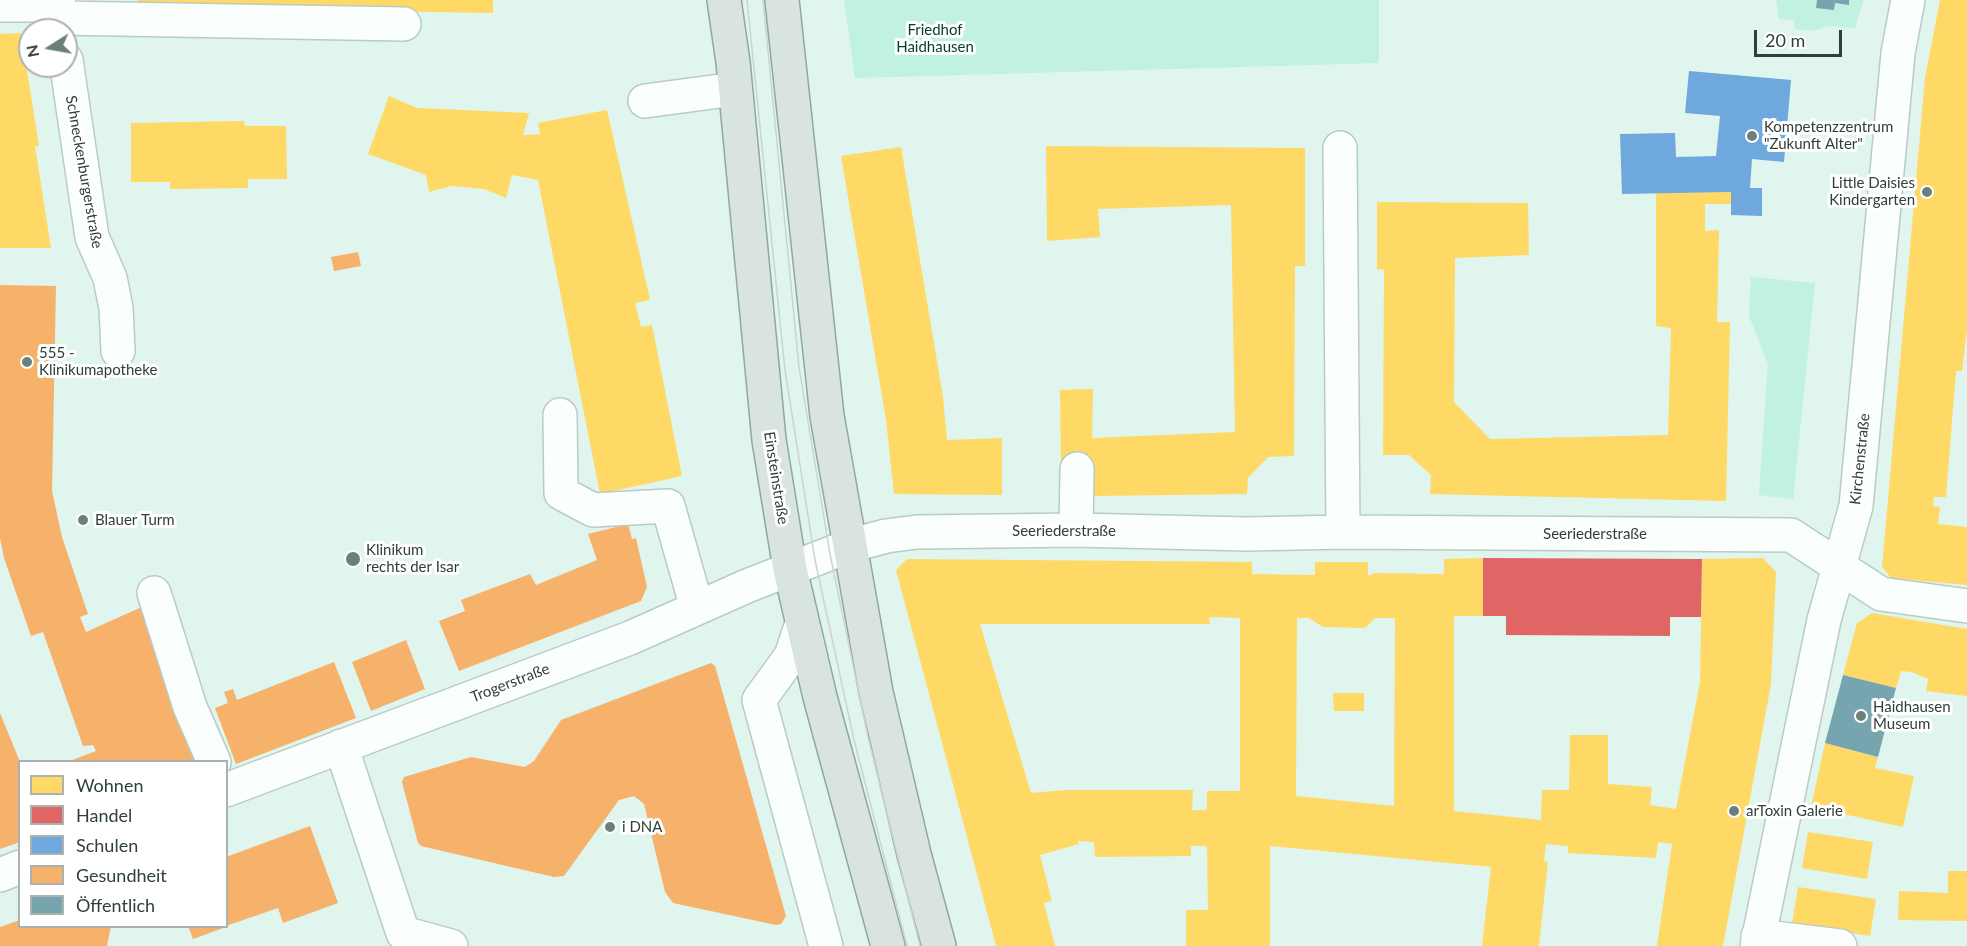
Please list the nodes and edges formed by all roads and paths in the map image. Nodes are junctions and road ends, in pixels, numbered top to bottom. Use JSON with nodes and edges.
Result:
{"nodes":[{"id":1,"x":724,"y":0,"type":"edge"},
{"id":2,"x":782,"y":0,"type":"edge"},
{"id":3,"x":1908,"y":0,"type":"edge"},
{"id":4,"x":0,"y":4,"type":"edge"},
{"id":5,"x":60,"y":13,"type":"edge"},
{"id":6,"x":404,"y":24,"type":"dead end"},
{"id":7,"x":69,"y":78,"type":"edge"},
{"id":8,"x":735,"y":89,"type":"junction"},
{"id":9,"x":645,"y":101,"type":"dead end"},
{"id":10,"x":1340,"y":148,"type":"dead end"},
{"id":11,"x":118,"y":351,"type":"dead end"},
{"id":12,"x":560,"y":414,"type":"dead end"},
{"id":13,"x":1077,"y":469,"type":"dead end"},
{"id":14,"x":1076,"y":530,"type":"junction"},
{"id":15,"x":1343,"y":532,"type":"junction"},
{"id":16,"x":849,"y":546,"type":"junction"},
{"id":17,"x":1839,"y":566,"type":"junction"},
{"id":18,"x":790,"y":569,"type":"junction"},
{"id":19,"x":154,"y":593,"type":"dead end"},
{"id":20,"x":1967,"y":606,"type":"edge"},
{"id":21,"x":697,"y":608,"type":"junction"},
{"id":22,"x":802,"y":623,"type":"junction"},
{"id":23,"x":341,"y":746,"type":"junction"},
{"id":24,"x":213,"y":760,"type":"edge"},
{"id":25,"x":228,"y":789,"type":"edge"},
{"id":26,"x":18,"y":868,"type":"edge"},
{"id":27,"x":0,"y":875,"type":"edge"},
{"id":28,"x":1757,"y":941,"type":"edge"},
{"id":29,"x":451,"y":946,"type":"edge"},
{"id":30,"x":826,"y":946,"type":"edge"},
{"id":31,"x":888,"y":946,"type":"edge"},
{"id":32,"x":939,"y":946,"type":"edge"},
{"id":33,"x":1840,"y":946,"type":"edge"}],
"edges":[{"from":1,"to":8,"type":"main road","name":"Einsteinstraße"},
{"from":2,"to":16,"type":"main road"},
{"from":3,"to":17,"type":"street","name":"Kirchenstraße"},
{"from":4,"to":5,"type":"street"},
{"from":5,"to":6,"type":"street"},
{"from":7,"to":11,"type":"street","name":"Schneckenburgerstraße"},
{"from":8,"to":9,"type":"street"},
{"from":8,"to":18,"type":"main road","name":"Einsteinstraße"},
{"from":10,"to":15,"type":"street"},
{"from":12,"to":21,"type":"street"},
{"from":13,"to":14,"type":"street"},
{"from":14,"to":15,"type":"street","name":"Seeriederstraße"},
{"from":14,"to":16,"type":"street","name":"Seeriederstraße"},
{"from":15,"to":17,"type":"street","name":"Seeriederstraße"},
{"from":16,"to":18,"type":"street","name":"Seeriederstraße"},
{"from":16,"to":32,"type":"main road"},
{"from":17,"to":20,"type":"street","name":"Seeriederstraße"},
{"from":17,"to":28,"type":"street","name":"Kirchenstraße"},
{"from":18,"to":21,"type":"street","name":"Trogerstraße"},
{"from":18,"to":22,"type":"main road","name":"Einsteinstraße"},
{"from":19,"to":24,"type":"street"},
{"from":21,"to":23,"type":"street","name":"Trogerstraße"},
{"from":22,"to":30,"type":"street"},
{"from":22,"to":31,"type":"main road","name":"Einsteinstraße"},
{"from":23,"to":25,"type":"street","name":"Trogerstraße"},
{"from":23,"to":29,"type":"street"},
{"from":26,"to":27,"type":"street"},
{"from":28,"to":33,"type":"street"}]}
